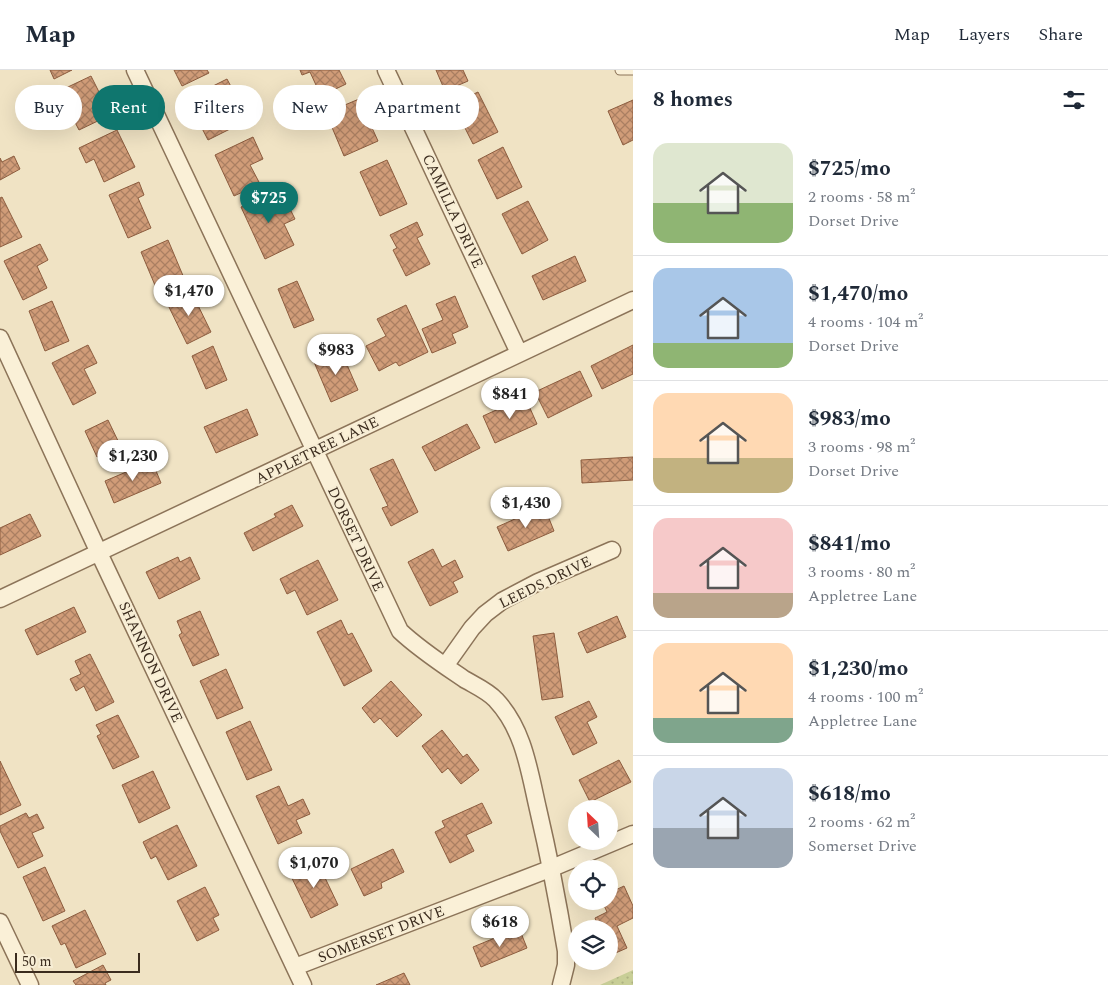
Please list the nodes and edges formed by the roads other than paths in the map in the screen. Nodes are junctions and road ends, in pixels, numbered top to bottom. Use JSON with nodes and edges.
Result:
{"nodes":[{"id":1,"x":135,"y":70,"type":"edge"},
{"id":2,"x":386,"y":70,"type":"edge"},
{"id":3,"x":620,"y":70,"type":"edge"},
{"id":4,"x":632,"y":70,"type":"edge"},
{"id":5,"x":633,"y":300,"type":"edge"},
{"id":6,"x":0,"y":338,"type":"edge"},
{"id":7,"x":519,"y":353,"type":"junction"},
{"id":8,"x":315,"y":452,"type":"junction"},
{"id":9,"x":612,"y":550,"type":"dead end"},
{"id":10,"x":99,"y":553,"type":"junction"},
{"id":11,"x":0,"y":599,"type":"edge"},
{"id":12,"x":445,"y":666,"type":"junction"},
{"id":13,"x":633,"y":834,"type":"edge"},
{"id":14,"x":552,"y":868,"type":"junction"},
{"id":15,"x":0,"y":922,"type":"edge"},
{"id":16,"x":295,"y":967,"type":"junction"},
{"id":17,"x":30,"y":985,"type":"edge"},
{"id":18,"x":303,"y":985,"type":"edge"},
{"id":19,"x":561,"y":985,"type":"edge"}],
"edges":[{"from":1,"to":8,"type":"street","name":"DORSET DRIVE"},
{"from":2,"to":7,"type":"street","name":"CAMILLA DRIVE"},
{"from":3,"to":4,"type":"lane"},
{"from":5,"to":7,"type":"street","name":"APPLETREE LANE"},
{"from":6,"to":10,"type":"street","name":"SHANNON DRIVE"},
{"from":7,"to":8,"type":"street","name":"APPLETREE LANE"},
{"from":8,"to":10,"type":"street","name":"APPLETREE LANE"},
{"from":8,"to":12,"type":"street","name":"DORSET DRIVE"},
{"from":9,"to":12,"type":"street","name":"LEEDS DRIVE"},
{"from":10,"to":11,"type":"street","name":"APPLETREE LANE"},
{"from":10,"to":16,"type":"street","name":"SHANNON DRIVE"},
{"from":12,"to":14,"type":"street","name":"DORSET DRIVE"},
{"from":13,"to":14,"type":"street","name":"SOMERSET DRIVE"},
{"from":14,"to":16,"type":"street","name":"SOMERSET DRIVE"},
{"from":14,"to":19,"type":"street","name":"DORSET DRIVE"},
{"from":15,"to":17,"type":"street"},
{"from":16,"to":18,"type":"street","name":"SHANNON DRIVE"}]}
